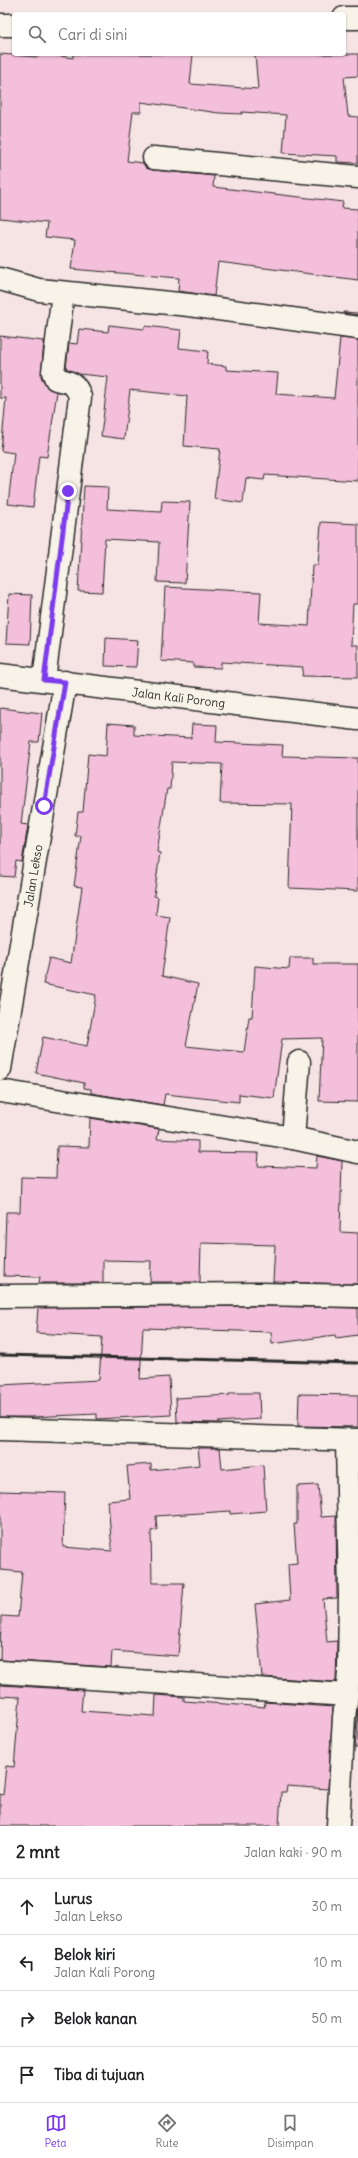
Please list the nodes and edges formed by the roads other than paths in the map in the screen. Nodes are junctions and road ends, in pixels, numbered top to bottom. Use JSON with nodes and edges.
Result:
{"nodes":[{"id":1,"x":346,"y":18,"type":"edge"},
{"id":2,"x":358,"y":18,"type":"edge"},
{"id":3,"x":0,"y":25,"type":"edge"},
{"id":4,"x":12,"y":25,"type":"edge"},
{"id":5,"x":154,"y":158,"type":"dead end"},
{"id":6,"x":358,"y":177,"type":"edge"},
{"id":7,"x":0,"y":279,"type":"edge"},
{"id":8,"x":63,"y":292,"type":"junction"},
{"id":9,"x":358,"y":328,"type":"edge"},
{"id":10,"x":0,"y":675,"type":"edge"},
{"id":11,"x":54,"y":681,"type":"junction"},
{"id":12,"x":358,"y":719,"type":"edge"},
{"id":13,"x":299,"y":1062,"type":"dead end"},
{"id":14,"x":0,"y":1069,"type":"edge"},
{"id":15,"x":0,"y":1091,"type":"edge"},
{"id":16,"x":293,"y":1138,"type":"junction"},
{"id":17,"x":358,"y":1152,"type":"edge"},
{"id":18,"x":0,"y":1296,"type":"edge"},
{"id":19,"x":358,"y":1296,"type":"edge"},
{"id":20,"x":0,"y":1430,"type":"edge"},
{"id":21,"x":352,"y":1440,"type":"edge"},
{"id":22,"x":0,"y":1672,"type":"edge"},
{"id":23,"x":347,"y":1695,"type":"junction"},
{"id":24,"x":338,"y":1826,"type":"edge"}],
"edges":[{"from":1,"to":2,"type":"street"},
{"from":3,"to":4,"type":"street"},
{"from":5,"to":6,"type":"street"},
{"from":7,"to":8,"type":"street"},
{"from":8,"to":9,"type":"street"},
{"from":8,"to":11,"type":"street","name":"Jalan Lekso"},
{"from":10,"to":11,"type":"street","name":"Jalan Kali Porong"},
{"from":11,"to":12,"type":"street","name":"Jalan Kali Porong"},
{"from":11,"to":14,"type":"street","name":"Jalan Lekso"},
{"from":13,"to":16,"type":"street"},
{"from":15,"to":16,"type":"street"},
{"from":16,"to":17,"type":"street"},
{"from":18,"to":19,"type":"street"},
{"from":20,"to":21,"type":"street"},
{"from":21,"to":23,"type":"street"},
{"from":22,"to":23,"type":"street"},
{"from":23,"to":24,"type":"street"}]}
